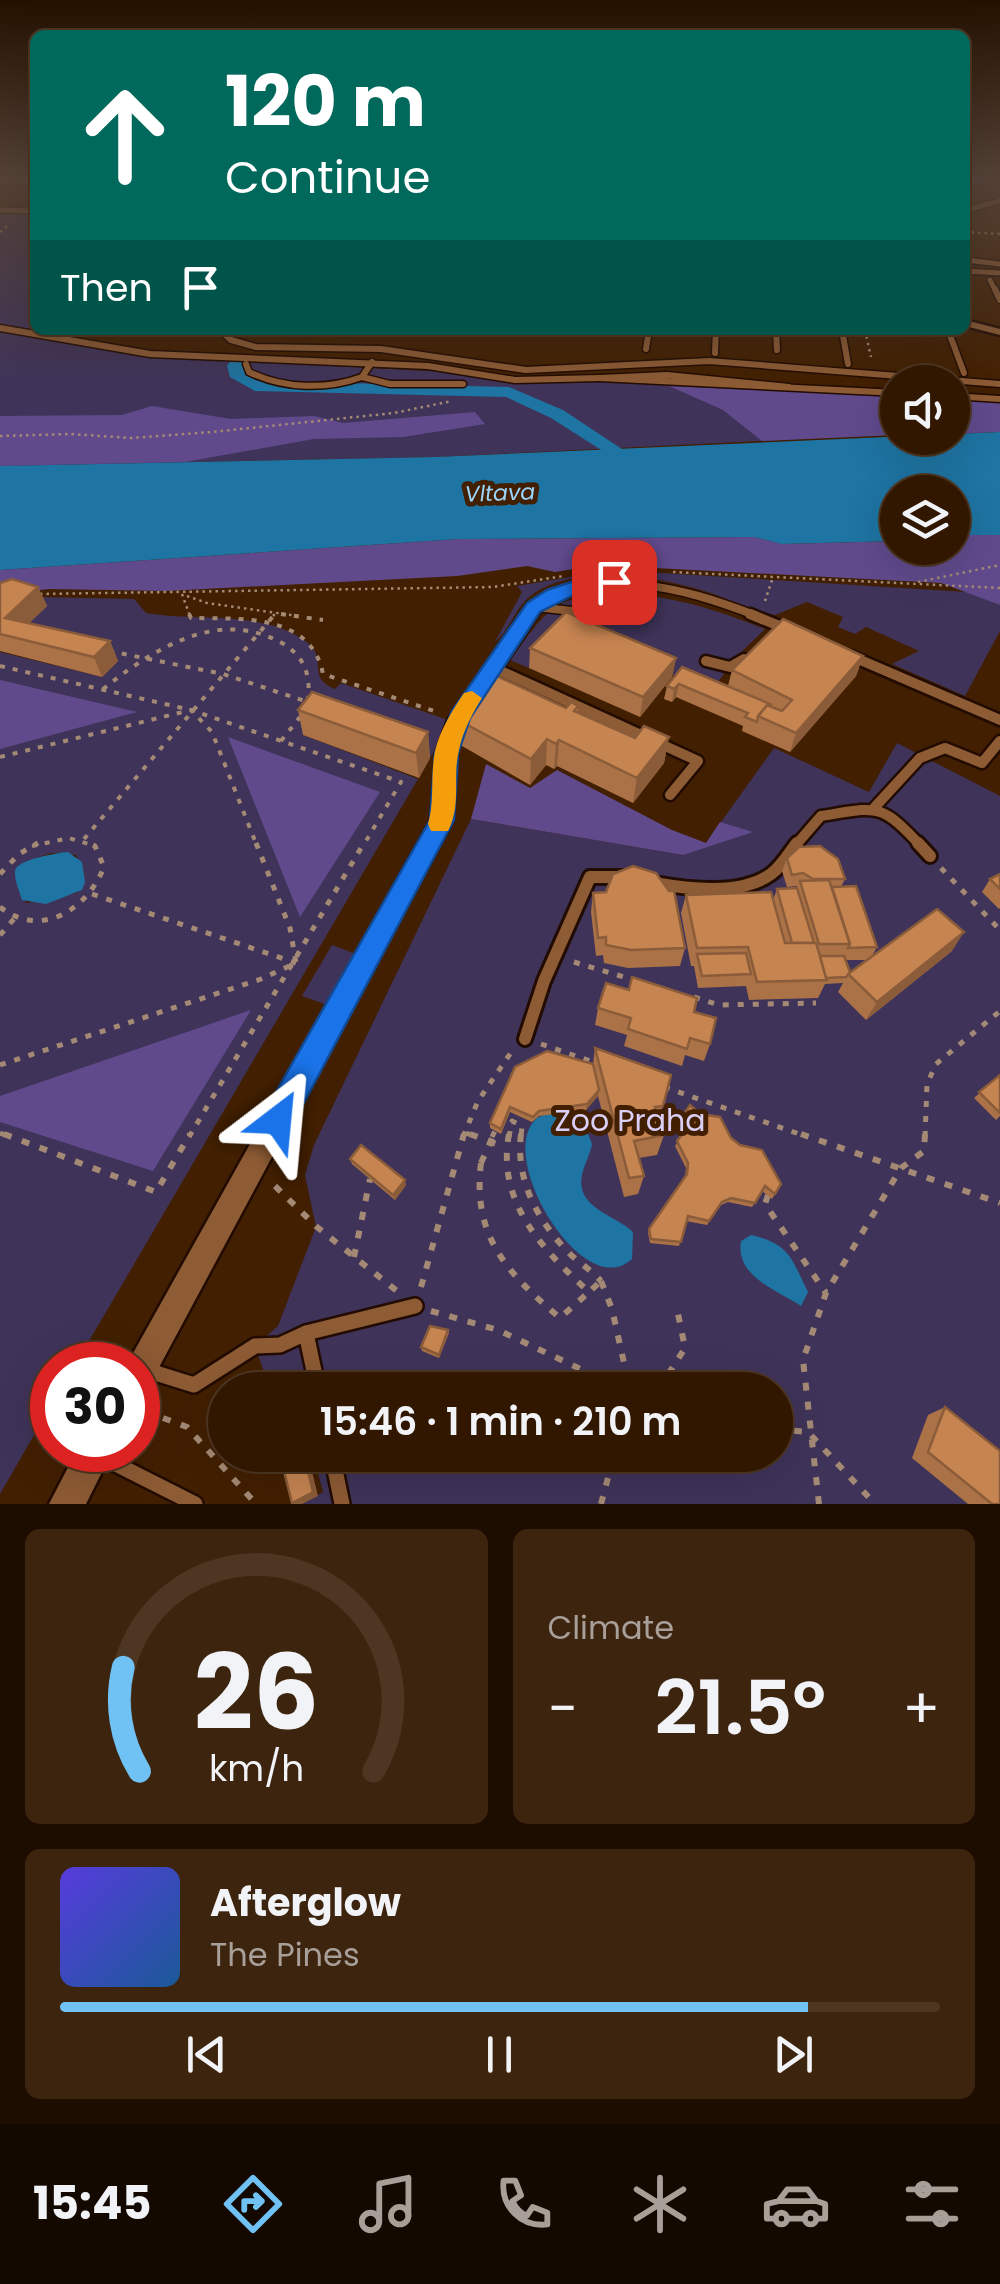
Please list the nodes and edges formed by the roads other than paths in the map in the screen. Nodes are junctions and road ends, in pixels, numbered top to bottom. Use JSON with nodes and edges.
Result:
{"nodes":[{"id":1,"x":970,"y":261,"type":"edge"},
{"id":2,"x":1000,"y":264,"type":"edge"},
{"id":3,"x":970,"y":271,"type":"edge"},
{"id":4,"x":1000,"y":273,"type":"edge"},
{"id":5,"x":990,"y":280,"type":"dead end"},
{"id":6,"x":1000,"y":300,"type":"edge"},
{"id":7,"x":970,"y":321,"type":"edge"},
{"id":8,"x":1000,"y":322,"type":"edge"},
{"id":9,"x":970,"y":323,"type":"edge"},
{"id":10,"x":0,"y":328,"type":"edge"},
{"id":11,"x":1000,"y":332,"type":"edge"},
{"id":12,"x":30,"y":333,"type":"edge"},
{"id":13,"x":40,"y":335,"type":"edge"},
{"id":14,"x":226,"y":335,"type":"edge"},
{"id":15,"x":648,"y":335,"type":"edge"},
{"id":16,"x":716,"y":335,"type":"edge"},
{"id":17,"x":776,"y":335,"type":"edge"},
{"id":18,"x":843,"y":335,"type":"edge"},
{"id":19,"x":950,"y":335,"type":"edge"},
{"id":20,"x":646,"y":350,"type":"dead end"},
{"id":21,"x":777,"y":350,"type":"dead end"},
{"id":22,"x":716,"y":353,"type":"dead end"},
{"id":23,"x":372,"y":362,"type":"junction"},
{"id":24,"x":246,"y":364,"type":"dead end"},
{"id":25,"x":848,"y":364,"type":"dead end"},
{"id":26,"x":961,"y":365,"type":"edge"},
{"id":27,"x":362,"y":378,"type":"junction"},
{"id":28,"x":463,"y":384,"type":"dead end"},
{"id":29,"x":1000,"y":384,"type":"edge"},
{"id":30,"x":880,"y":392,"type":"edge"},
{"id":31,"x":970,"y":397,"type":"edge"},
{"id":32,"x":1000,"y":399,"type":"edge"},
{"id":33,"x":534,"y":607,"type":"junction"},
{"id":34,"x":582,"y":612,"type":"dead end"},
{"id":35,"x":787,"y":617,"type":"edge"},
{"id":36,"x":776,"y":628,"type":"junction"},
{"id":37,"x":796,"y":632,"type":"edge"},
{"id":38,"x":831,"y":648,"type":"edge"},
{"id":39,"x":748,"y":654,"type":"edge"},
{"id":40,"x":706,"y":661,"type":"dead end"},
{"id":41,"x":492,"y":666,"type":"junction"},
{"id":42,"x":736,"y":667,"type":"junction"},
{"id":43,"x":726,"y":679,"type":"dead end"},
{"id":44,"x":1000,"y":720,"type":"edge"},
{"id":45,"x":1000,"y":740,"type":"edge"},
{"id":46,"x":670,"y":795,"type":"dead end"},
{"id":47,"x":874,"y":808,"type":"junction"},
{"id":48,"x":930,"y":856,"type":"road end"},
{"id":49,"x":525,"y":1038,"type":"road end"},
{"id":50,"x":415,"y":1306,"type":"road end"},
{"id":51,"x":306,"y":1333,"type":"junction"},
{"id":52,"x":156,"y":1342,"type":"edge"},
{"id":53,"x":314,"y":1372,"type":"edge"},
{"id":54,"x":160,"y":1376,"type":"edge"},
{"id":55,"x":85,"y":1472,"type":"edge"},
{"id":56,"x":134,"y":1472,"type":"edge"},
{"id":57,"x":335,"y":1472,"type":"edge"},
{"id":58,"x":67,"y":1504,"type":"edge"},
{"id":59,"x":195,"y":1504,"type":"edge"},
{"id":60,"x":342,"y":1504,"type":"edge"}],
"edges":[{"from":1,"to":2,"type":"lane"},
{"from":3,"to":4,"type":"lane"},
{"from":5,"to":6,"type":"lane"},
{"from":7,"to":8,"type":"street"},
{"from":9,"to":11,"type":"street"},
{"from":10,"to":12,"type":"lane"},
{"from":13,"to":23,"type":"lane"},
{"from":14,"to":29,"type":"lane"},
{"from":15,"to":20,"type":"lane"},
{"from":16,"to":22,"type":"lane"},
{"from":17,"to":21,"type":"lane"},
{"from":18,"to":25,"type":"lane"},
{"from":19,"to":26,"type":"lane"},
{"from":23,"to":27,"type":"lane"},
{"from":23,"to":30,"type":"lane"},
{"from":24,"to":27,"type":"lane"},
{"from":27,"to":28,"type":"lane"},
{"from":31,"to":32,"type":"lane"},
{"from":33,"to":34,"type":"lane"},
{"from":33,"to":36,"type":"lane"},
{"from":33,"to":41,"type":"street"},
{"from":35,"to":36,"type":"lane"},
{"from":36,"to":37,"type":"lane"},
{"from":38,"to":44,"type":"lane"},
{"from":39,"to":42,"type":"lane"},
{"from":40,"to":42,"type":"lane"},
{"from":41,"to":46,"type":"lane"},
{"from":41,"to":52,"type":"street"},
{"from":42,"to":43,"type":"lane"},
{"from":45,"to":47,"type":"lane"},
{"from":47,"to":48,"type":"lane"},
{"from":47,"to":49,"type":"lane"},
{"from":50,"to":51,"type":"lane"},
{"from":51,"to":53,"type":"lane"},
{"from":51,"to":54,"type":"lane"},
{"from":55,"to":58,"type":"street"},
{"from":56,"to":59,"type":"lane"},
{"from":57,"to":60,"type":"lane"}]}
